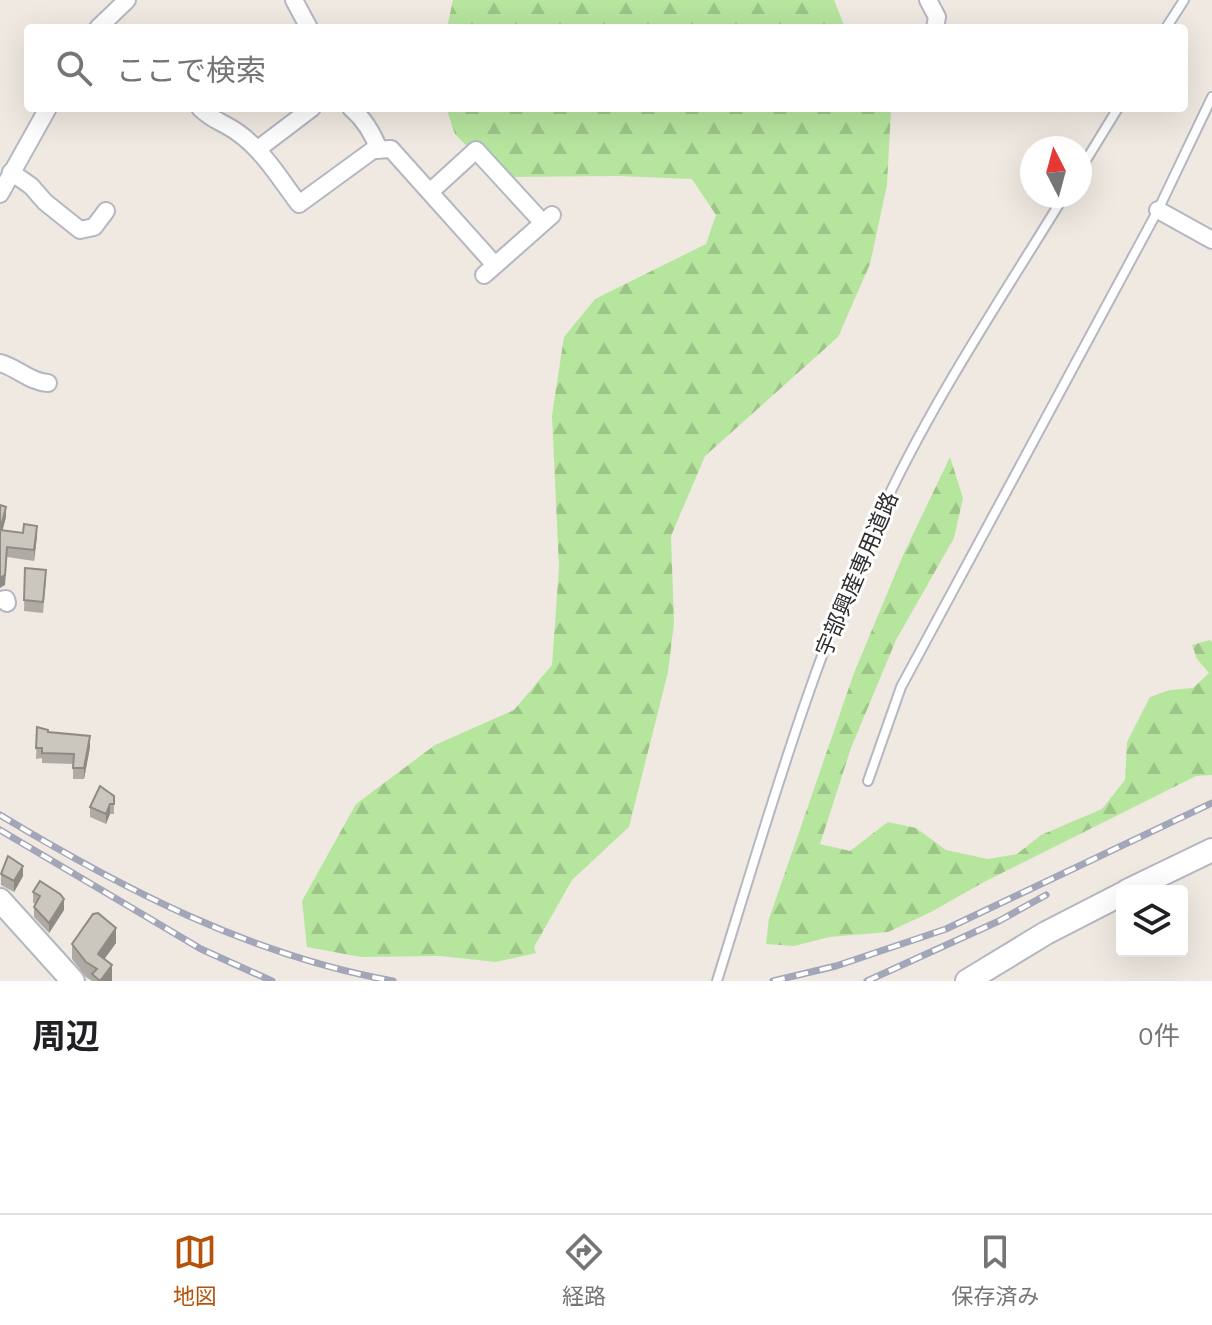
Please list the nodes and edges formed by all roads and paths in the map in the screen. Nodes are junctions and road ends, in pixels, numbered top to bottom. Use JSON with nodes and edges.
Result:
{"nodes":[{"id":1,"x":127,"y":0,"type":"edge"},
{"id":2,"x":294,"y":0,"type":"edge"},
{"id":3,"x":928,"y":0,"type":"edge"},
{"id":4,"x":1184,"y":0,"type":"edge"},
{"id":5,"x":105,"y":24,"type":"edge"},
{"id":6,"x":307,"y":24,"type":"edge"},
{"id":7,"x":936,"y":24,"type":"edge"},
{"id":8,"x":1169,"y":24,"type":"edge"},
{"id":9,"x":1212,"y":97,"type":"edge"},
{"id":10,"x":46,"y":112,"type":"edge"},
{"id":11,"x":204,"y":112,"type":"edge"},
{"id":12,"x":307,"y":112,"type":"edge"},
{"id":13,"x":356,"y":112,"type":"edge"},
{"id":14,"x":1116,"y":112,"type":"edge"},
{"id":15,"x":258,"y":149,"type":"junction"},
{"id":16,"x":379,"y":150,"type":"junction"},
{"id":17,"x":1092,"y":150,"type":"edge"},
{"id":18,"x":11,"y":172,"type":"junction"},
{"id":19,"x":430,"y":192,"type":"junction"},
{"id":20,"x":0,"y":194,"type":"edge"},
{"id":21,"x":1057,"y":208,"type":"edge"},
{"id":22,"x":1158,"y":210,"type":"junction"},
{"id":23,"x":106,"y":211,"type":"dead end"},
{"id":24,"x":1212,"y":240,"type":"edge"},
{"id":25,"x":0,"y":363,"type":"edge"},
{"id":26,"x":48,"y":383,"type":"dead end"},
{"id":27,"x":868,"y":781,"type":"dead end"},
{"id":28,"x":1212,"y":850,"type":"edge"},
{"id":29,"x":1140,"y":885,"type":"edge"},
{"id":30,"x":1116,"y":897,"type":"edge"},
{"id":31,"x":0,"y":900,"type":"edge"},
{"id":32,"x":73,"y":981,"type":"edge"},
{"id":33,"x":717,"y":981,"type":"edge"},
{"id":34,"x":967,"y":981,"type":"edge"}],
"edges":[{"from":1,"to":5,"type":"street"},
{"from":2,"to":6,"type":"street"},
{"from":3,"to":7,"type":"street"},
{"from":4,"to":8,"type":"lane"},
{"from":9,"to":22,"type":"lane"},
{"from":10,"to":18,"type":"street"},
{"from":11,"to":15,"type":"street"},
{"from":12,"to":15,"type":"street"},
{"from":13,"to":16,"type":"street"},
{"from":14,"to":17,"type":"lane"},
{"from":15,"to":16,"type":"street"},
{"from":16,"to":19,"type":"street"},
{"from":18,"to":20,"type":"street"},
{"from":18,"to":23,"type":"street"},
{"from":19,"to":19,"type":"street"},
{"from":21,"to":33,"type":"lane","name":"宇部興産専用道路"},
{"from":22,"to":24,"type":"street"},
{"from":22,"to":27,"type":"lane"},
{"from":25,"to":26,"type":"street"},
{"from":28,"to":29,"type":"street"},
{"from":30,"to":34,"type":"street"},
{"from":31,"to":32,"type":"street"}]}
